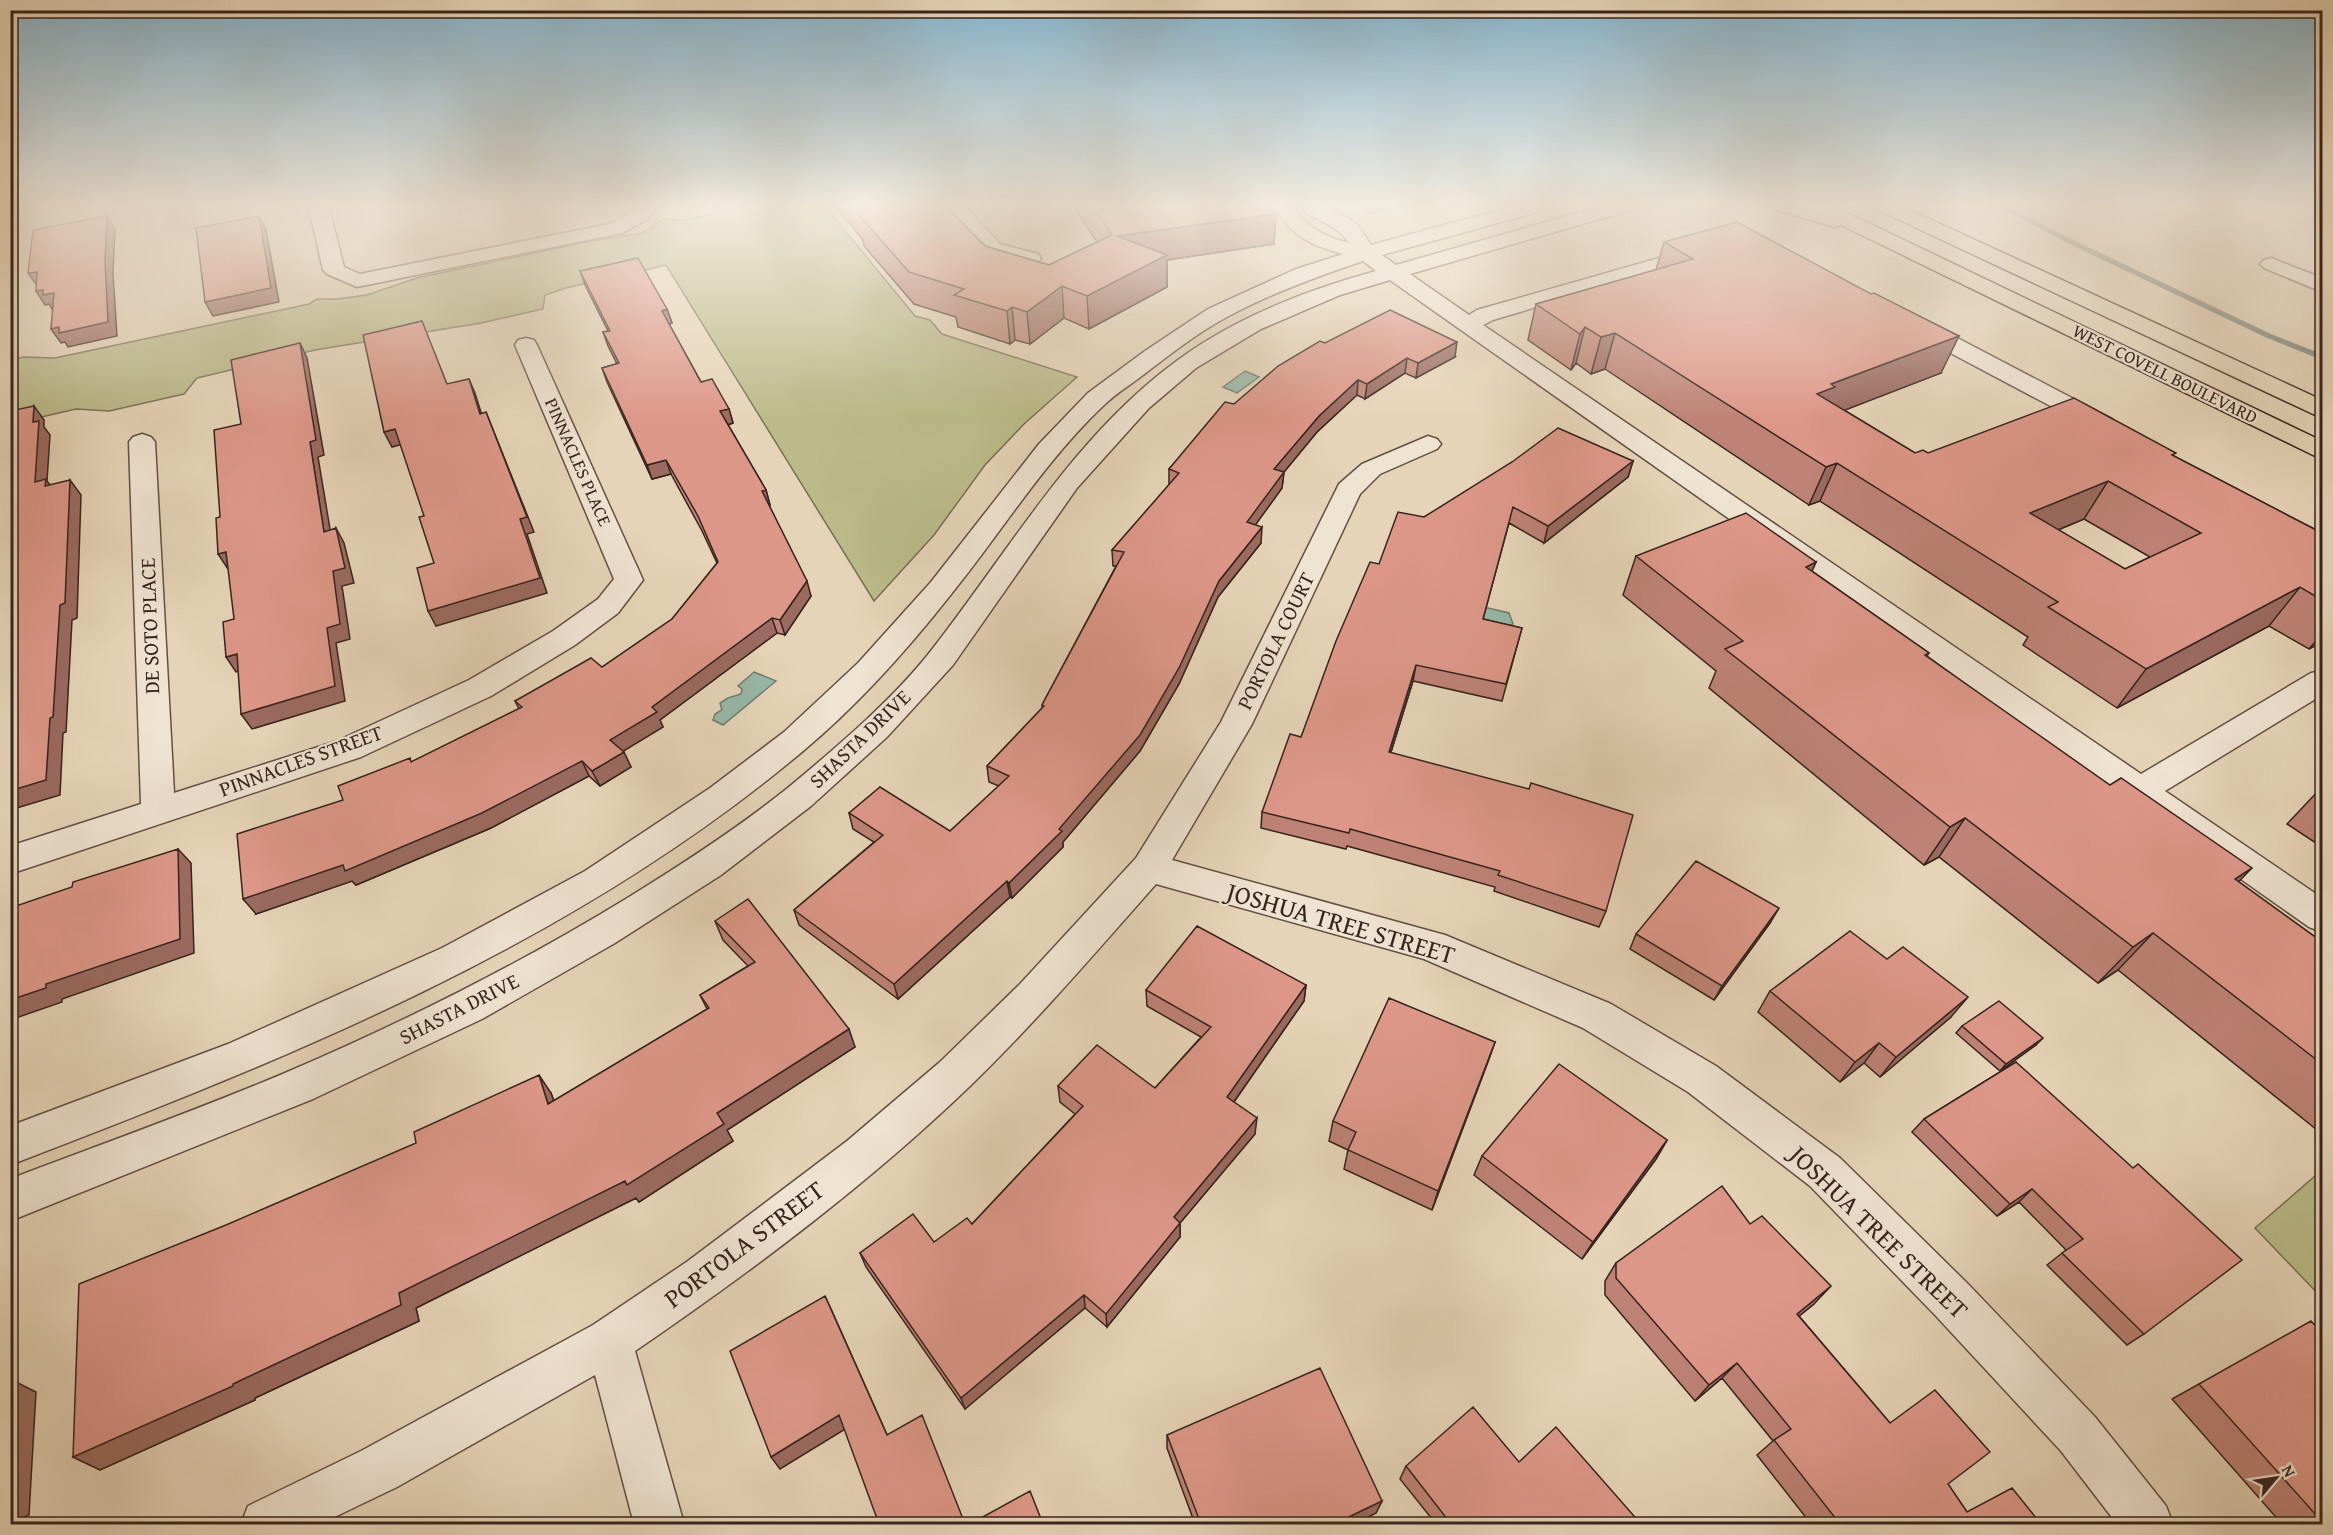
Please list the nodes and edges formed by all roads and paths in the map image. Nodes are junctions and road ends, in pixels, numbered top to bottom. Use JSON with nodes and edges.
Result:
{"nodes":[{"id":1,"x":346,"y":276,"type":"edge"},
{"id":2,"x":384,"y":276,"type":"edge"},
{"id":3,"x":1300,"y":276,"type":"edge"},
{"id":4,"x":1380,"y":276,"type":"edge"},
{"id":5,"x":1397,"y":276,"type":"edge"},
{"id":6,"x":1621,"y":276,"type":"edge"},
{"id":7,"x":1961,"y":276,"type":"edge"},
{"id":8,"x":2034,"y":276,"type":"edge"},
{"id":9,"x":2298,"y":276,"type":"edge"},
{"id":10,"x":2322,"y":286,"type":"edge"},
{"id":11,"x":1898,"y":316,"type":"edge"},
{"id":12,"x":1468,"y":324,"type":"junction"},
{"id":13,"x":526,"y":345,"type":"dead end"},
{"id":14,"x":2322,"y":409,"type":"edge"},
{"id":15,"x":2121,"y":434,"type":"edge"},
{"id":16,"x":142,"y":442,"type":"dead end"},
{"id":17,"x":1428,"y":444,"type":"dead end"},
{"id":18,"x":2322,"y":450,"type":"edge"},
{"id":19,"x":629,"y":580,"type":"joint"},
{"id":20,"x":2322,"y":681,"type":"edge"},
{"id":21,"x":2140,"y":790,"type":"junction"},
{"id":22,"x":158,"y":811,"type":"junction"},
{"id":23,"x":10,"y":860,"type":"edge"},
{"id":24,"x":1149,"y":868,"type":"junction"},
{"id":25,"x":2322,"y":917,"type":"edge"},
{"id":26,"x":10,"y":1146,"type":"edge"},
{"id":27,"x":10,"y":1200,"type":"edge"},
{"id":28,"x":609,"y":1341,"type":"junction"},
{"id":29,"x":267,"y":1524,"type":"edge"},
{"id":30,"x":659,"y":1524,"type":"edge"},
{"id":31,"x":2148,"y":1524,"type":"edge"}],
"edges":[{"from":1,"to":2,"type":"street"},
{"from":3,"to":26,"type":"street","name":"SHASTA DRIVE"},
{"from":4,"to":27,"type":"street","name":"SHASTA DRIVE"},
{"from":5,"to":12,"type":"street"},
{"from":6,"to":12,"type":"street"},
{"from":7,"to":18,"type":"main road","name":"WEST COVELL BOULEVARD"},
{"from":8,"to":14,"type":"main road","name":"WEST COVELL BOULEVARD"},
{"from":9,"to":10,"type":"street"},
{"from":11,"to":15,"type":"street"},
{"from":12,"to":21,"type":"street"},
{"from":13,"to":19,"type":"street","name":"PINNACLES PLACE"},
{"from":16,"to":22,"type":"street","name":"DE SOTO PLACE"},
{"from":17,"to":24,"type":"street","name":"PORTOLA COURT"},
{"from":19,"to":22,"type":"street","name":"PINNACLES STREET"},
{"from":20,"to":21,"type":"street"},
{"from":21,"to":25,"type":"street"},
{"from":22,"to":23,"type":"street","name":"PINNACLES STREET"},
{"from":24,"to":28,"type":"street","name":"PORTOLA STREET"},
{"from":24,"to":31,"type":"street","name":"JOSHUA TREE STREET"},
{"from":28,"to":29,"type":"street","name":"PORTOLA STREET"},
{"from":28,"to":30,"type":"street"}]}
